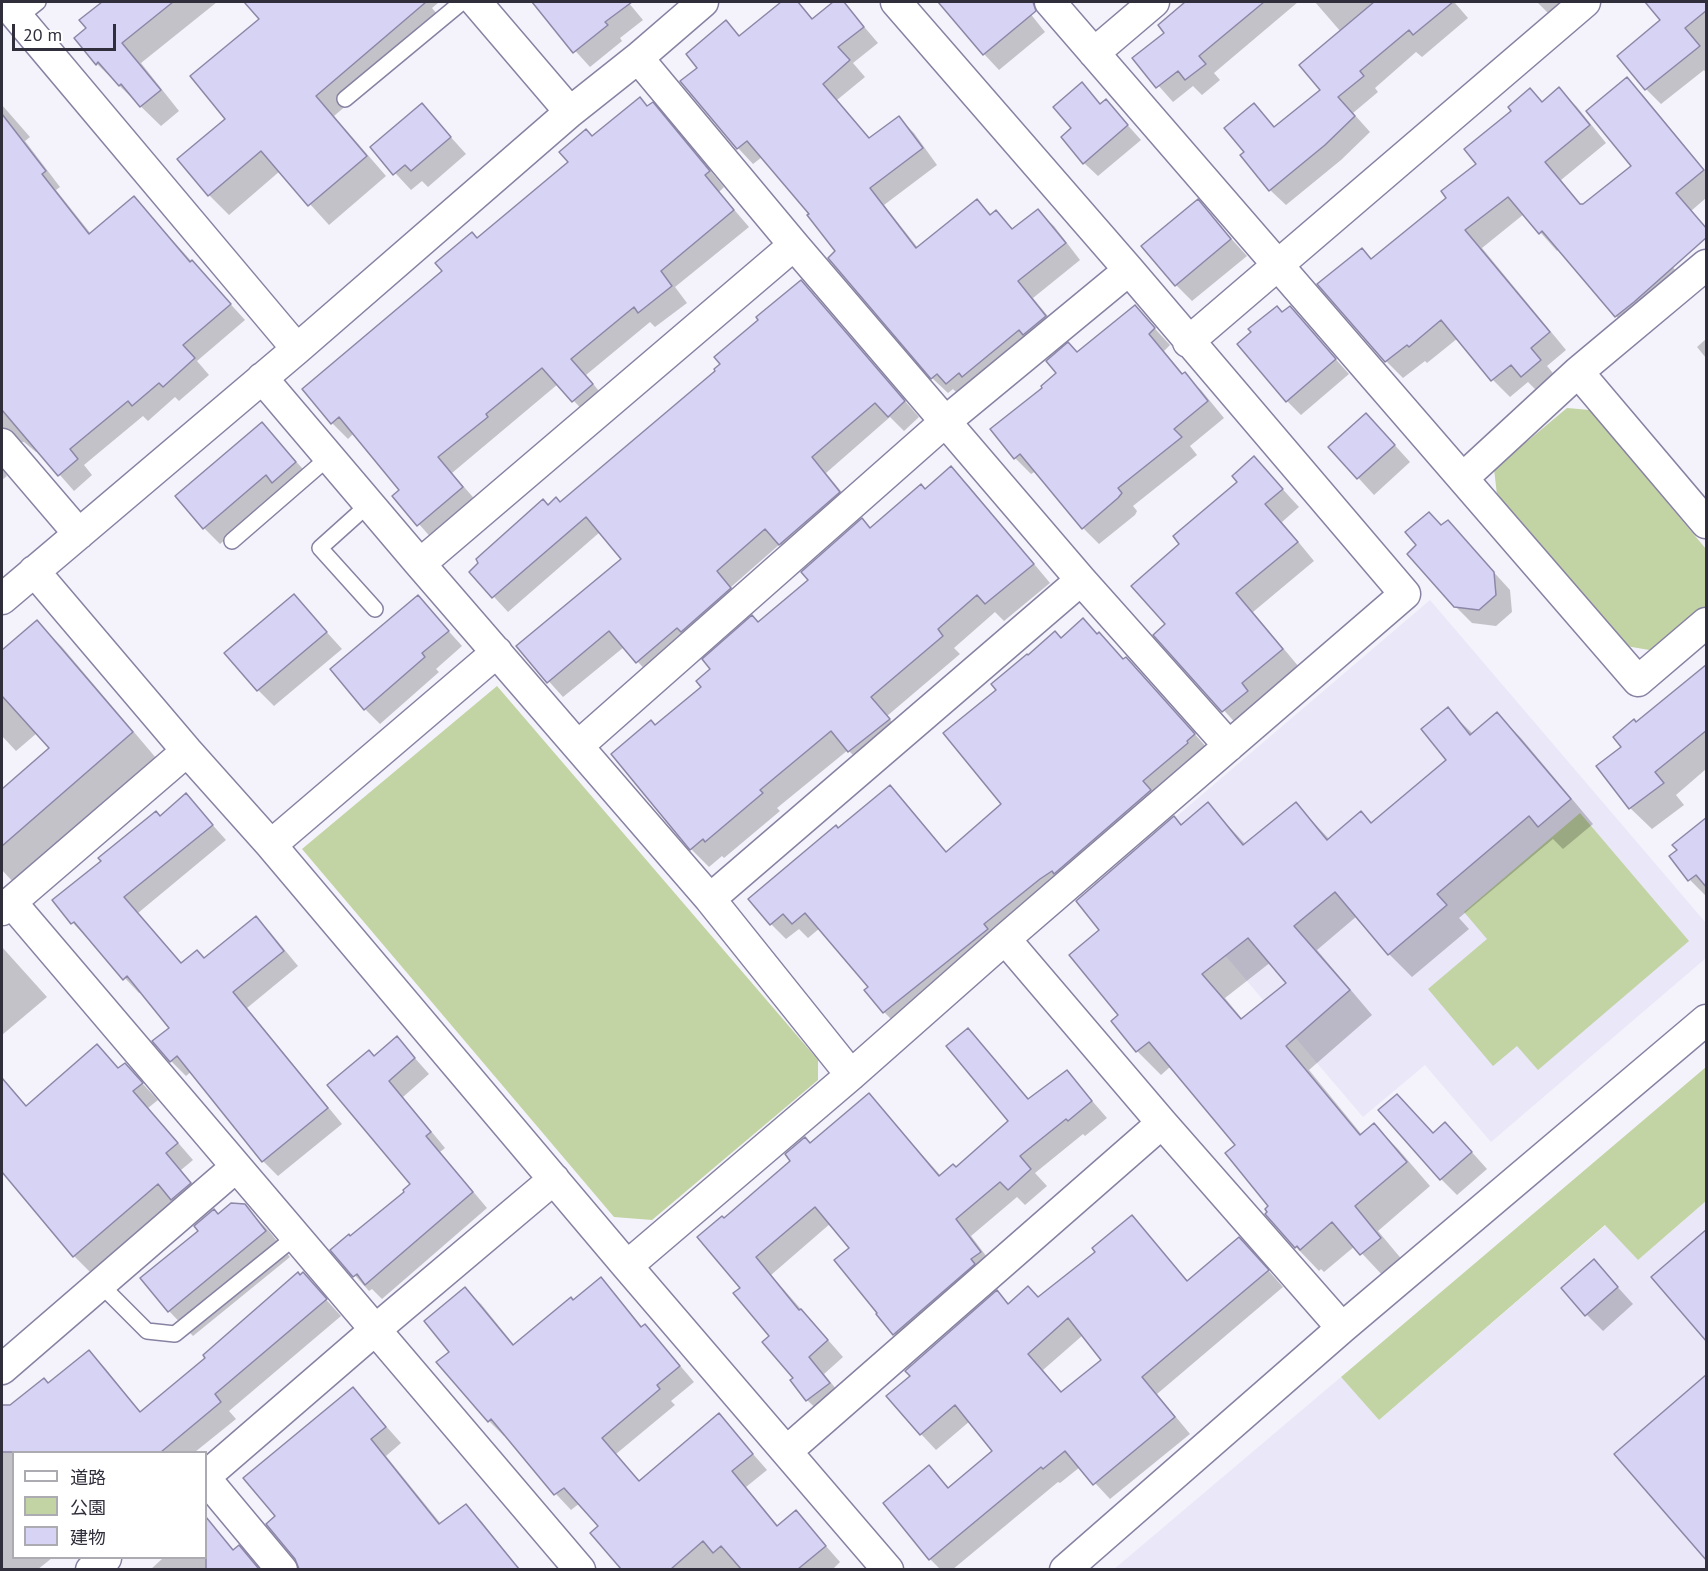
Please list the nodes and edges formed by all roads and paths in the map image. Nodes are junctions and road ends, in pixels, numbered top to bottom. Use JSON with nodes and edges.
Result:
{"nodes":[{"id":1,"x":462,"y":2,"type":"edge"},
{"id":2,"x":476,"y":2,"type":"edge"},
{"id":3,"x":703,"y":2,"type":"edge"},
{"id":4,"x":896,"y":2,"type":"edge"},
{"id":5,"x":1050,"y":2,"type":"edge"},
{"id":6,"x":1154,"y":2,"type":"edge"},
{"id":7,"x":1585,"y":2,"type":"edge"},
{"id":8,"x":20,"y":7,"type":"edge"},
{"id":9,"x":1094,"y":53,"type":"junction"},
{"id":10,"x":638,"y":58,"type":"junction"},
{"id":11,"x":345,"y":99,"type":"dead end"},
{"id":12,"x":570,"y":112,"type":"junction"},
{"id":13,"x":794,"y":245,"type":"junction"},
{"id":14,"x":1279,"y":265,"type":"junction"},
{"id":15,"x":1707,"y":265,"type":"edge"},
{"id":16,"x":1129,"y":270,"type":"junction"},
{"id":17,"x":1188,"y":342,"type":"junction"},
{"id":18,"x":297,"y":349,"type":"junction"},
{"id":19,"x":1578,"y":372,"type":"junction"},
{"id":20,"x":262,"y":378,"type":"junction"},
{"id":21,"x":946,"y":421,"type":"junction"},
{"id":22,"x":2,"y":444,"type":"edge"},
{"id":23,"x":329,"y":457,"type":"junction"},
{"id":24,"x":1463,"y":477,"type":"junction"},
{"id":25,"x":369,"y":504,"type":"junction"},
{"id":26,"x":1707,"y":523,"type":"edge"},
{"id":27,"x":79,"y":534,"type":"junction"},
{"id":28,"x":232,"y":541,"type":"dead end"},
{"id":29,"x":420,"y":564,"type":"junction"},
{"id":30,"x":34,"y":571,"type":"junction"},
{"id":31,"x":1082,"y":580,"type":"junction"},
{"id":32,"x":2,"y":599,"type":"edge"},
{"id":33,"x":375,"y":609,"type":"dead end"},
{"id":34,"x":1707,"y":623,"type":"edge"},
{"id":35,"x":497,"y":652,"type":"junction"},
{"id":36,"x":578,"y":746,"type":"junction"},
{"id":37,"x":1229,"y":746,"type":"junction"},
{"id":38,"x":187,"y":751,"type":"junction"},
{"id":39,"x":271,"y":845,"type":"junction"},
{"id":40,"x":710,"y":899,"type":"junction"},
{"id":41,"x":6,"y":906,"type":"edge"},
{"id":42,"x":1005,"y":939,"type":"junction"},
{"id":43,"x":1707,"y":1020,"type":"edge"},
{"id":44,"x":851,"y":1075,"type":"junction"},
{"id":45,"x":1162,"y":1123,"type":"junction"},
{"id":46,"x":236,"y":1167,"type":"junction"},
{"id":47,"x":554,"y":1179,"type":"junction"},
{"id":48,"x":295,"y":1237,"type":"junction"},
{"id":49,"x":627,"y":1266,"type":"junction"},
{"id":50,"x":100,"y":1284,"type":"junction"},
{"id":51,"x":1342,"y":1328,"type":"junction"},
{"id":52,"x":375,"y":1330,"type":"junction"},
{"id":53,"x":2,"y":1369,"type":"edge"},
{"id":54,"x":786,"y":1451,"type":"junction"},
{"id":55,"x":207,"y":1477,"type":"edge"},
{"id":56,"x":207,"y":1479,"type":"edge"},
{"id":57,"x":104,"y":1559,"type":"edge"},
{"id":58,"x":92,"y":1569,"type":"edge"},
{"id":59,"x":282,"y":1569,"type":"edge"},
{"id":60,"x":580,"y":1569,"type":"edge"},
{"id":61,"x":888,"y":1569,"type":"edge"},
{"id":62,"x":1065,"y":1569,"type":"edge"}],
"edges":[{"from":1,"to":11,"type":"lane"},
{"from":2,"to":12,"type":"street"},
{"from":3,"to":10,"type":"street"},
{"from":4,"to":16,"type":"street"},
{"from":5,"to":9,"type":"street"},
{"from":6,"to":9,"type":"street"},
{"from":7,"to":14,"type":"street"},
{"from":8,"to":18,"type":"street"},
{"from":9,"to":14,"type":"street"},
{"from":10,"to":12,"type":"street"},
{"from":10,"to":13,"type":"street"},
{"from":12,"to":18,"type":"street"},
{"from":13,"to":21,"type":"street"},
{"from":13,"to":29,"type":"street"},
{"from":14,"to":17,"type":"street"},
{"from":14,"to":24,"type":"street"},
{"from":15,"to":19,"type":"street"},
{"from":16,"to":17,"type":"street"},
{"from":16,"to":21,"type":"street"},
{"from":17,"to":37,"type":"street"},
{"from":18,"to":20,"type":"street"},
{"from":19,"to":24,"type":"street"},
{"from":19,"to":26,"type":"street"},
{"from":20,"to":23,"type":"street"},
{"from":20,"to":27,"type":"street"},
{"from":21,"to":31,"type":"street"},
{"from":21,"to":36,"type":"street"},
{"from":22,"to":27,"type":"street"},
{"from":23,"to":25,"type":"street"},
{"from":23,"to":28,"type":"lane"},
{"from":24,"to":34,"type":"street"},
{"from":25,"to":29,"type":"street"},
{"from":25,"to":33,"type":"lane"},
{"from":27,"to":30,"type":"street"},
{"from":29,"to":35,"type":"street"},
{"from":30,"to":32,"type":"street"},
{"from":30,"to":38,"type":"street"},
{"from":31,"to":37,"type":"street"},
{"from":31,"to":40,"type":"street"},
{"from":35,"to":36,"type":"street"},
{"from":35,"to":39,"type":"street"},
{"from":36,"to":40,"type":"street"},
{"from":37,"to":42,"type":"street"},
{"from":38,"to":39,"type":"street"},
{"from":38,"to":41,"type":"street"},
{"from":39,"to":47,"type":"street"},
{"from":40,"to":44,"type":"street"},
{"from":41,"to":46,"type":"street"},
{"from":42,"to":44,"type":"street"},
{"from":42,"to":45,"type":"street"},
{"from":43,"to":51,"type":"street"},
{"from":44,"to":49,"type":"street"},
{"from":45,"to":51,"type":"street"},
{"from":45,"to":54,"type":"street"},
{"from":46,"to":48,"type":"street"},
{"from":46,"to":50,"type":"street"},
{"from":47,"to":49,"type":"street"},
{"from":47,"to":52,"type":"street"},
{"from":48,"to":50,"type":"lane"},
{"from":48,"to":52,"type":"street"},
{"from":49,"to":54,"type":"street"},
{"from":50,"to":53,"type":"street"},
{"from":51,"to":62,"type":"street"},
{"from":52,"to":55,"type":"street"},
{"from":52,"to":60,"type":"street"},
{"from":54,"to":61,"type":"street"},
{"from":56,"to":59,"type":"street"},
{"from":57,"to":58,"type":"street"}]}
